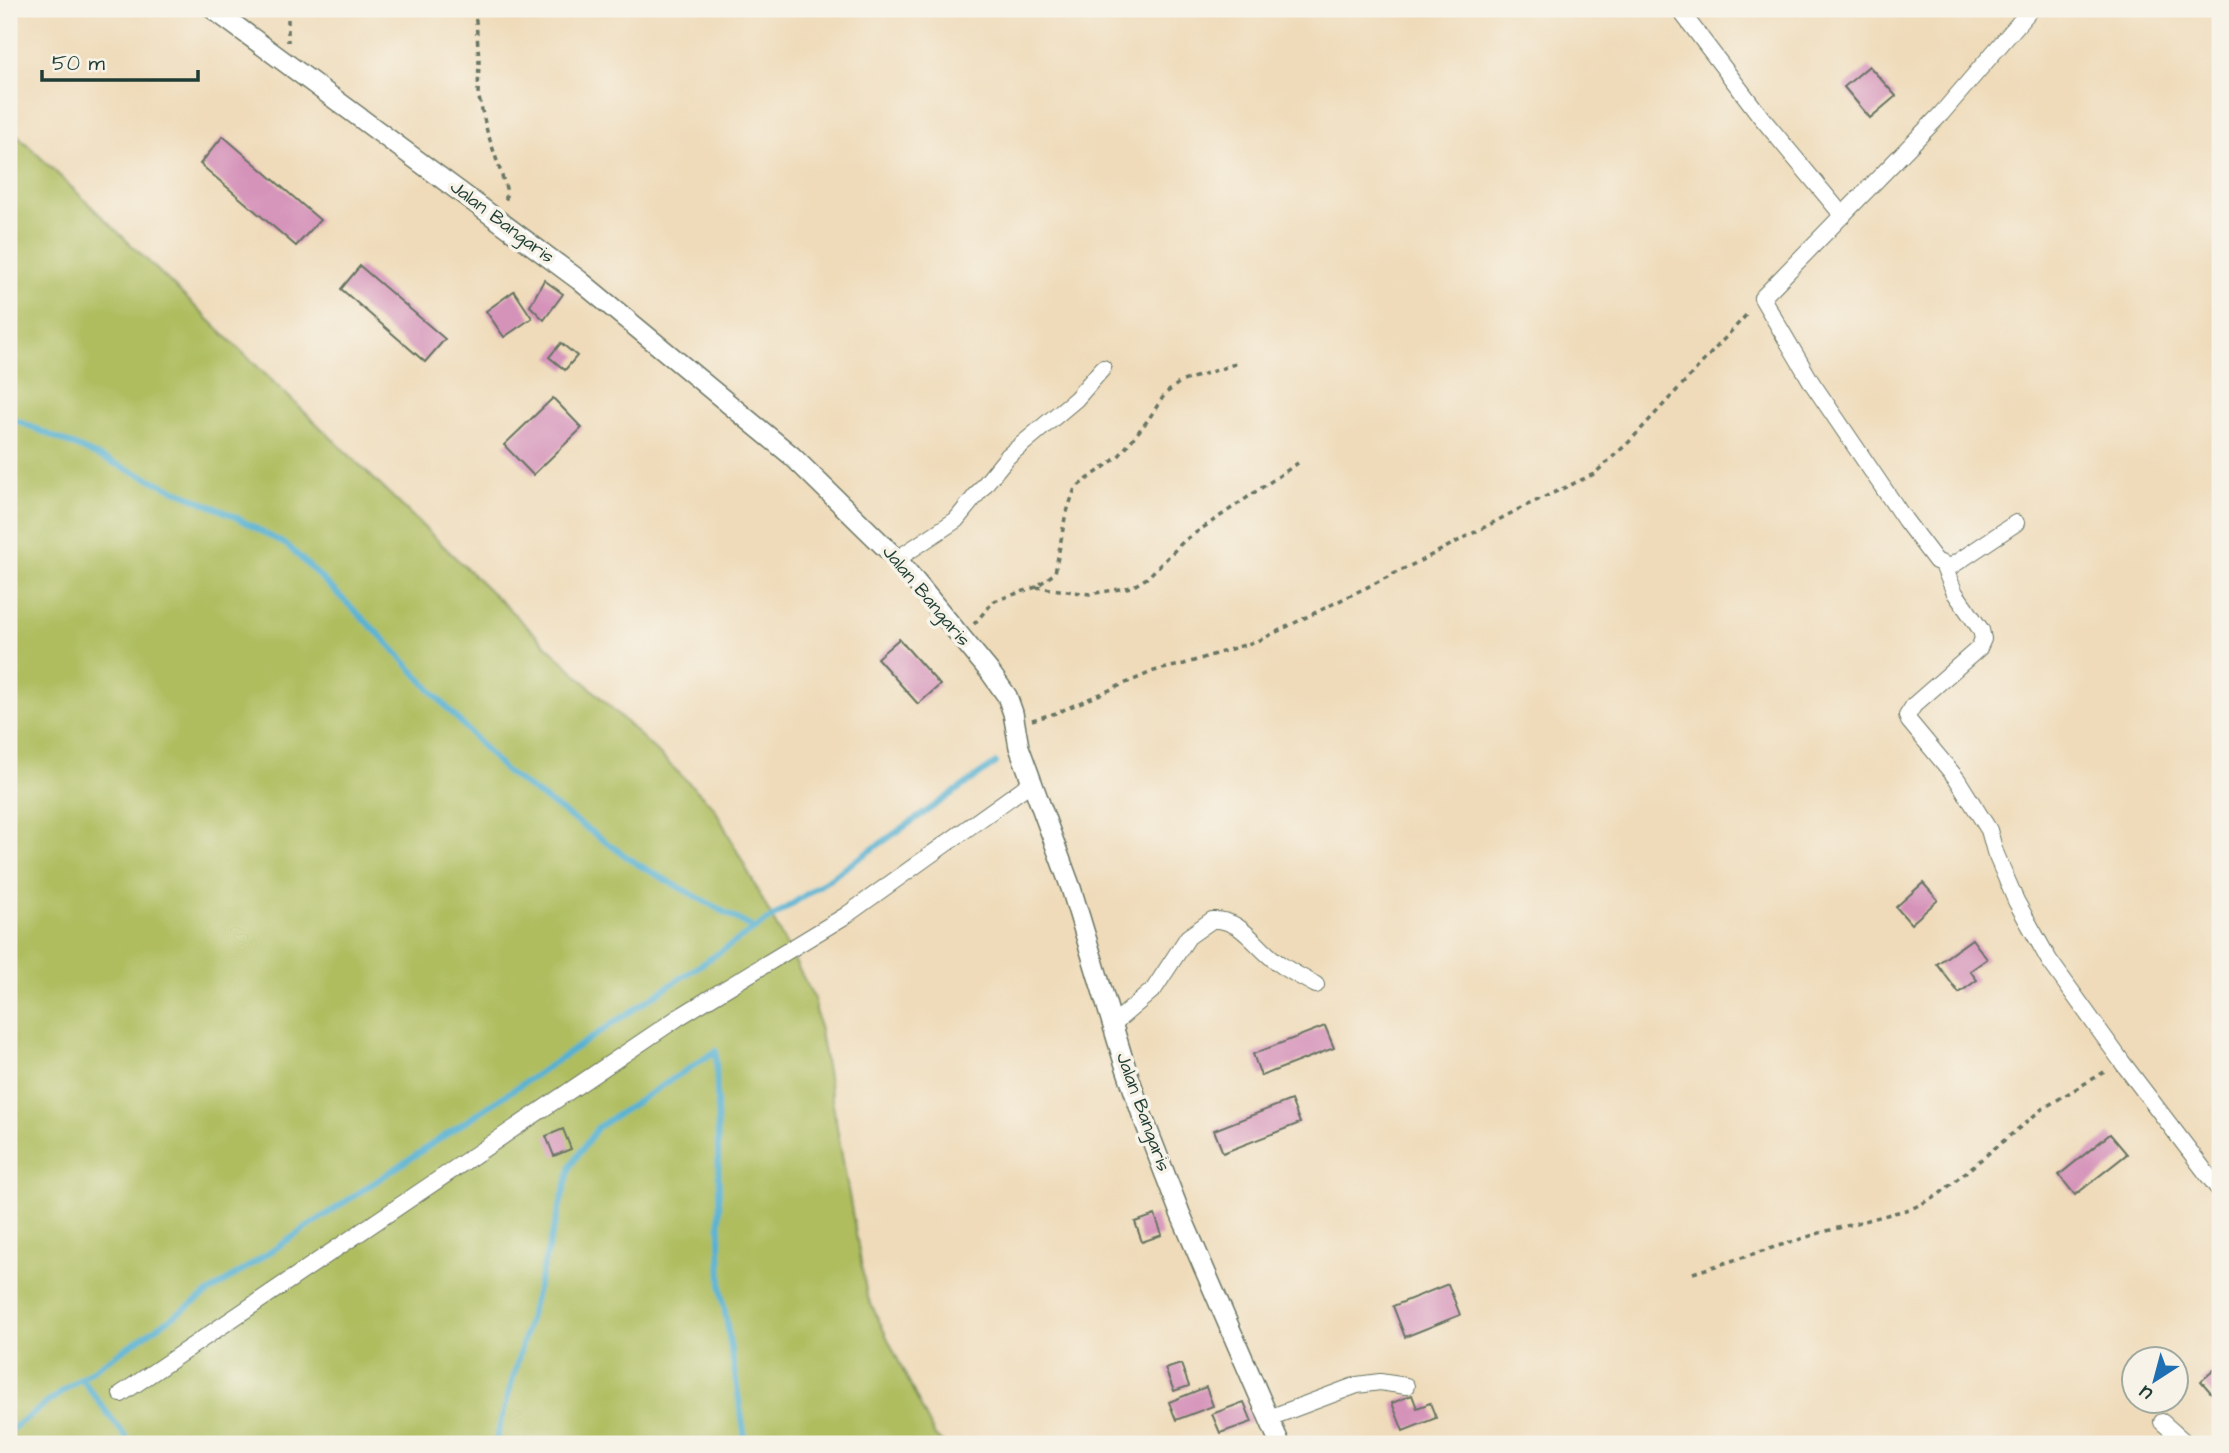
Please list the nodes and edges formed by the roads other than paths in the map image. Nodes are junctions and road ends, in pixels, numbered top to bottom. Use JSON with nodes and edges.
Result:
{"nodes":[{"id":1,"x":213,"y":9,"type":"edge"},
{"id":2,"x":1679,"y":9,"type":"edge"},
{"id":3,"x":2031,"y":9,"type":"edge"},
{"id":4,"x":1843,"y":216,"type":"junction"},
{"id":5,"x":1103,"y":368,"type":"dead end"},
{"id":6,"x":2016,"y":523,"type":"dead end"},
{"id":7,"x":897,"y":559,"type":"junction"},
{"id":8,"x":1943,"y":565,"type":"junction"},
{"id":9,"x":1032,"y":782,"type":"junction"},
{"id":10,"x":1316,"y":985,"type":"dead end"},
{"id":11,"x":1113,"y":1024,"type":"junction"},
{"id":12,"x":2220,"y":1191,"type":"edge"},
{"id":13,"x":1406,"y":1386,"type":"dead end"},
{"id":14,"x":121,"y":1394,"type":"dead end"},
{"id":15,"x":1269,"y":1418,"type":"junction"},
{"id":16,"x":2162,"y":1422,"type":"dead end"},
{"id":17,"x":1280,"y":1444,"type":"edge"},
{"id":18,"x":2187,"y":1444,"type":"edge"}],
"edges":[{"from":1,"to":7,"type":"street","name":"Jalan Bangaris"},
{"from":2,"to":4,"type":"street"},
{"from":3,"to":4,"type":"street"},
{"from":4,"to":8,"type":"street"},
{"from":5,"to":7,"type":"street"},
{"from":6,"to":8,"type":"street"},
{"from":7,"to":9,"type":"street","name":"Jalan Bangaris"},
{"from":8,"to":12,"type":"street"},
{"from":9,"to":11,"type":"street","name":"Jalan Bangaris"},
{"from":9,"to":14,"type":"street"},
{"from":10,"to":11,"type":"street"},
{"from":11,"to":15,"type":"street","name":"Jalan Bangaris"},
{"from":13,"to":15,"type":"street"},
{"from":15,"to":17,"type":"street","name":"Jalan Bangaris"},
{"from":16,"to":18,"type":"street"}]}
